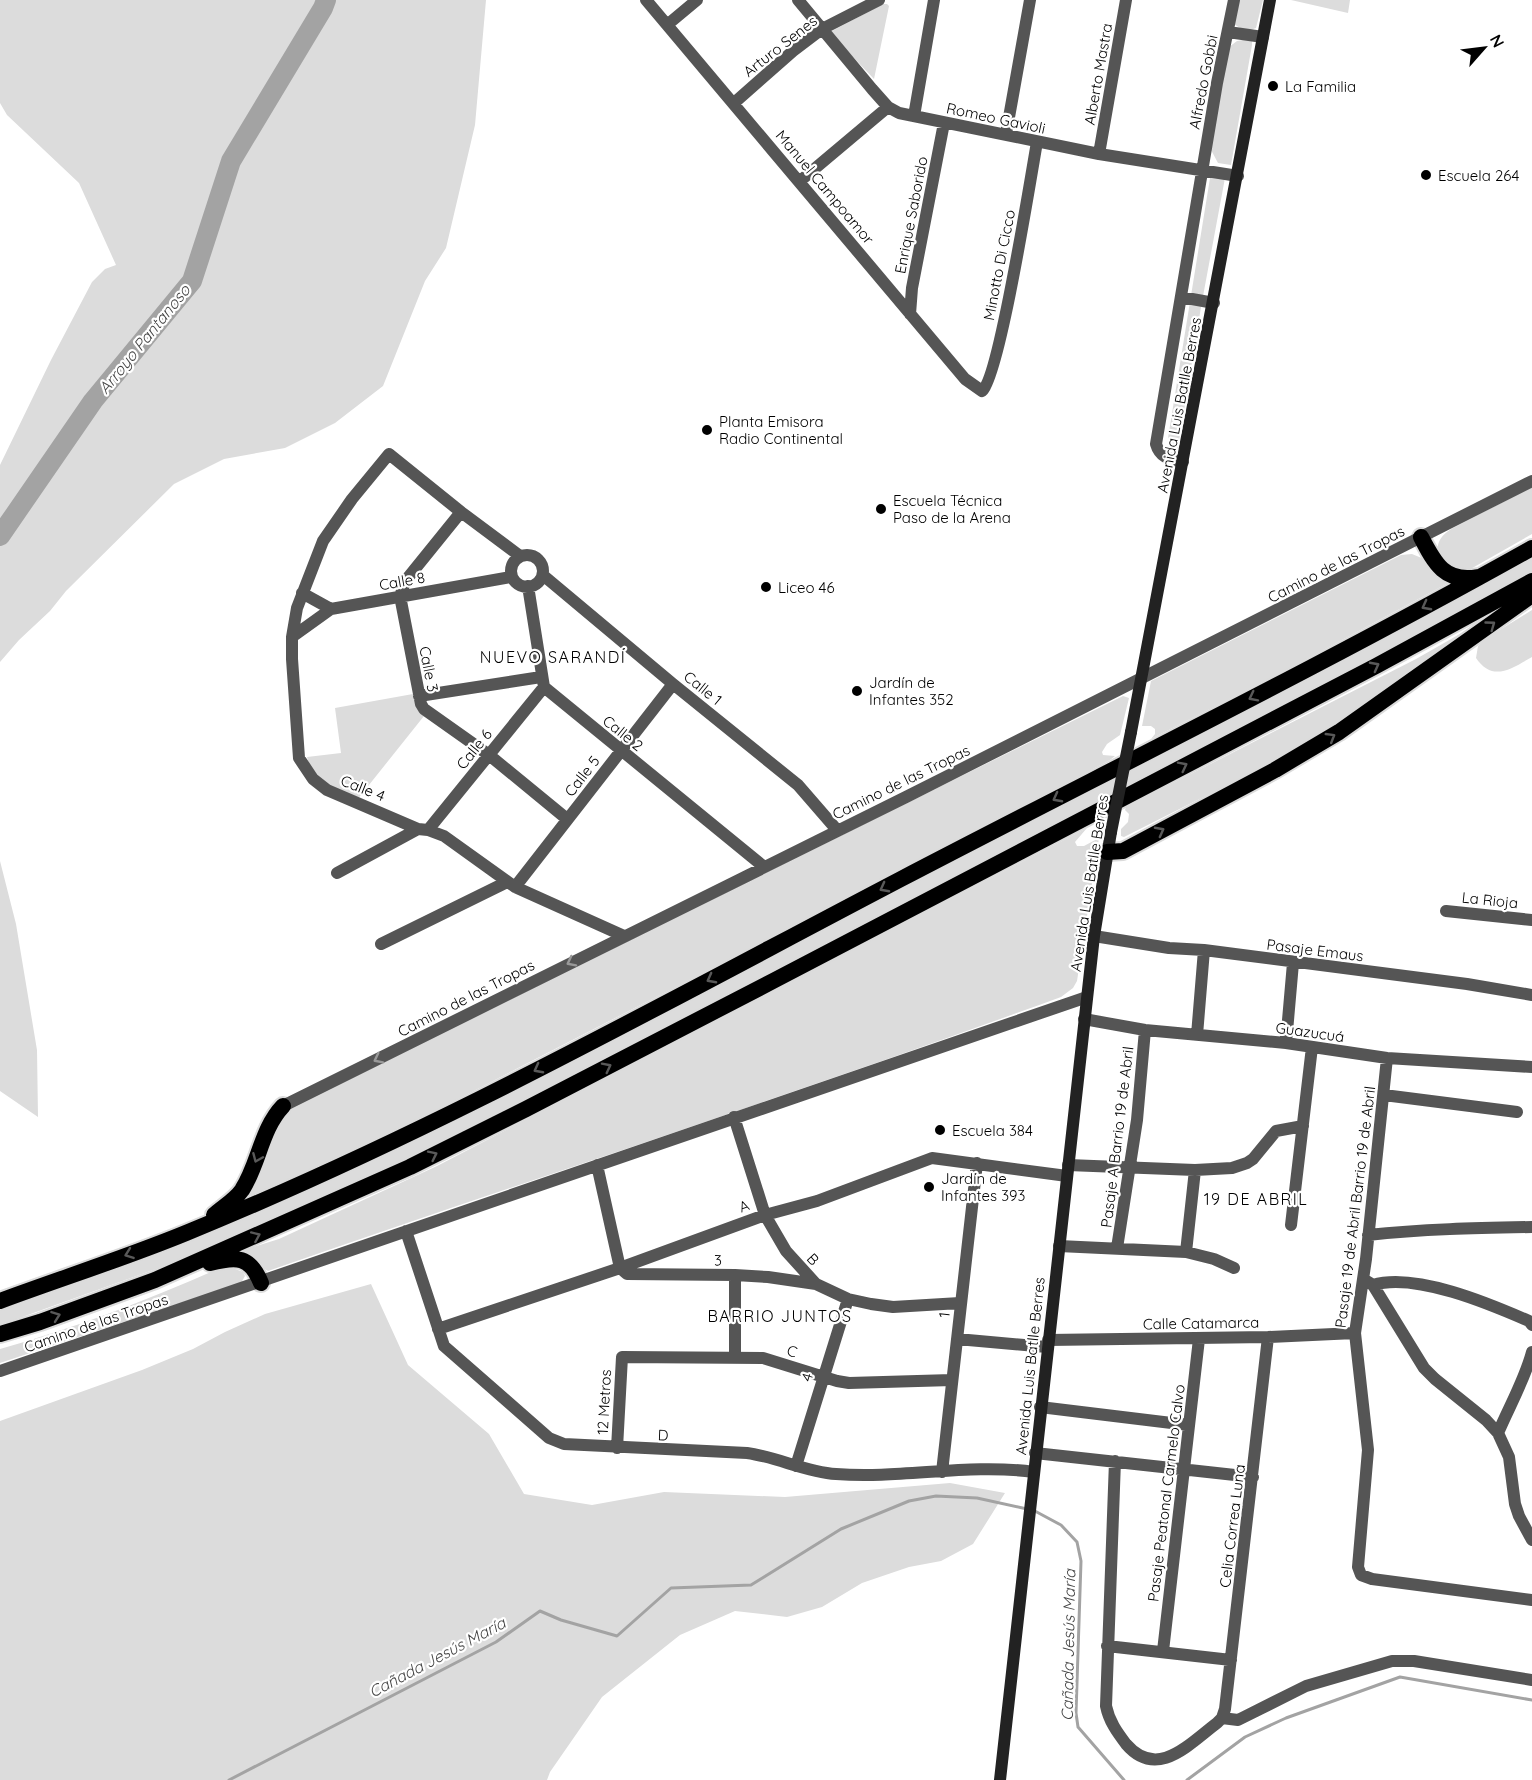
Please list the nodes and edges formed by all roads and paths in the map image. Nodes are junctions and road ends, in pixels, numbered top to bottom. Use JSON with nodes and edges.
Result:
{"nodes":[{"id":1,"x":646,"y":0,"type":"edge"},
{"id":2,"x":697,"y":0,"type":"edge"},
{"id":3,"x":798,"y":0,"type":"edge"},
{"id":4,"x":879,"y":0,"type":"edge"},
{"id":5,"x":934,"y":0,"type":"edge"},
{"id":6,"x":1030,"y":0,"type":"edge"},
{"id":7,"x":1126,"y":0,"type":"edge"},
{"id":8,"x":1234,"y":0,"type":"edge"},
{"id":9,"x":1270,"y":0,"type":"edge"},
{"id":10,"x":667,"y":25,"type":"junction"},
{"id":11,"x":822,"y":29,"type":"junction"},
{"id":12,"x":1228,"y":32,"type":"junction"},
{"id":13,"x":1263,"y":37,"type":"junction"},
{"id":14,"x":734,"y":103,"type":"junction"},
{"id":15,"x":888,"y":107,"type":"junction"},
{"id":16,"x":914,"y":116,"type":"junction"},
{"id":17,"x":944,"y":123,"type":"junction"},
{"id":18,"x":1006,"y":134,"type":"junction"},
{"id":19,"x":1037,"y":142,"type":"junction"},
{"id":20,"x":1099,"y":154,"type":"junction"},
{"id":21,"x":1203,"y":170,"type":"junction"},
{"id":22,"x":1238,"y":176,"type":"junction"},
{"id":23,"x":800,"y":181,"type":"junction"},
{"id":24,"x":1181,"y":297,"type":"junction"},
{"id":25,"x":1214,"y":303,"type":"junction"},
{"id":26,"x":910,"y":314,"type":"junction"},
{"id":27,"x":982,"y":391,"type":"joint"},
{"id":28,"x":1183,"y":462,"type":"junction"},
{"id":29,"x":1532,"y":481,"type":"edge"},
{"id":30,"x":461,"y":512,"type":"junction"},
{"id":31,"x":1422,"y":537,"type":"junction"},
{"id":32,"x":1532,"y":548,"type":"edge"},
{"id":33,"x":520,"y":555,"type":"junction"},
{"id":34,"x":544,"y":576,"type":"junction"},
{"id":35,"x":1482,"y":576,"type":"junction"},
{"id":36,"x":511,"y":577,"type":"junction"},
{"id":37,"x":1532,"y":581,"type":"edge"},
{"id":38,"x":528,"y":586,"type":"junction"},
{"id":39,"x":302,"y":593,"type":"junction"},
{"id":40,"x":1532,"y":595,"type":"edge"},
{"id":41,"x":400,"y":596,"type":"junction"},
{"id":42,"x":331,"y":609,"type":"junction"},
{"id":43,"x":292,"y":637,"type":"junction"},
{"id":44,"x":1141,"y":678,"type":"junction"},
{"id":45,"x":542,"y":682,"type":"junction"},
{"id":46,"x":673,"y":684,"type":"junction"},
{"id":47,"x":419,"y":696,"type":"junction"},
{"id":48,"x":621,"y":751,"type":"junction"},
{"id":49,"x":489,"y":755,"type":"junction"},
{"id":50,"x":567,"y":819,"type":"junction"},
{"id":51,"x":423,"y":829,"type":"junction"},
{"id":52,"x":837,"y":830,"type":"junction"},
{"id":53,"x":1107,"y":852,"type":"junction"},
{"id":54,"x":764,"y":866,"type":"junction"},
{"id":55,"x":337,"y":873,"type":"dead end"},
{"id":56,"x":511,"y":884,"type":"junction"},
{"id":57,"x":1446,"y":911,"type":"dead end"},
{"id":58,"x":1532,"y":920,"type":"edge"},
{"id":59,"x":624,"y":936,"type":"junction"},
{"id":60,"x":1094,"y":936,"type":"junction"},
{"id":61,"x":381,"y":944,"type":"dead end"},
{"id":62,"x":1204,"y":950,"type":"junction"},
{"id":63,"x":1293,"y":963,"type":"junction"},
{"id":64,"x":1532,"y":995,"type":"edge"},
{"id":65,"x":1087,"y":996,"type":"junction"},
{"id":66,"x":1084,"y":1019,"type":"junction"},
{"id":67,"x":1145,"y":1030,"type":"junction"},
{"id":68,"x":1197,"y":1035,"type":"junction"},
{"id":69,"x":1287,"y":1043,"type":"junction"},
{"id":70,"x":1312,"y":1047,"type":"junction"},
{"id":71,"x":1388,"y":1058,"type":"junction"},
{"id":72,"x":1532,"y":1067,"type":"edge"},
{"id":73,"x":1384,"y":1095,"type":"junction"},
{"id":74,"x":283,"y":1107,"type":"joint"},
{"id":75,"x":1517,"y":1112,"type":"dead end"},
{"id":76,"x":734,"y":1117,"type":"junction"},
{"id":77,"x":1303,"y":1126,"type":"junction"},
{"id":78,"x":977,"y":1163,"type":"junction"},
{"id":79,"x":597,"y":1165,"type":"junction"},
{"id":80,"x":1130,"y":1167,"type":"junction"},
{"id":81,"x":1068,"y":1170,"type":"junction"},
{"id":82,"x":1195,"y":1170,"type":"junction"},
{"id":83,"x":765,"y":1215,"type":"junction"},
{"id":84,"x":1291,"y":1225,"type":"dead end"},
{"id":85,"x":1532,"y":1227,"type":"edge"},
{"id":86,"x":406,"y":1231,"type":"junction"},
{"id":87,"x":184,"y":1234,"type":"junction"},
{"id":88,"x":1368,"y":1235,"type":"junction"},
{"id":89,"x":1059,"y":1246,"type":"junction"},
{"id":90,"x":1117,"y":1248,"type":"junction"},
{"id":91,"x":1186,"y":1252,"type":"junction"},
{"id":92,"x":620,"y":1268,"type":"junction"},
{"id":93,"x":1234,"y":1268,"type":"dead end"},
{"id":94,"x":177,"y":1270,"type":"junction"},
{"id":95,"x":735,"y":1275,"type":"junction"},
{"id":96,"x":1368,"y":1282,"type":"junction"},
{"id":97,"x":261,"y":1283,"type":"junction"},
{"id":98,"x":816,"y":1284,"type":"junction"},
{"id":99,"x":848,"y":1299,"type":"junction"},
{"id":100,"x":0,"y":1301,"type":"edge"},
{"id":101,"x":960,"y":1303,"type":"junction"},
{"id":102,"x":1532,"y":1325,"type":"edge"},
{"id":103,"x":438,"y":1329,"type":"junction"},
{"id":104,"x":0,"y":1334,"type":"edge"},
{"id":105,"x":1354,"y":1334,"type":"junction"},
{"id":106,"x":1268,"y":1337,"type":"junction"},
{"id":107,"x":957,"y":1339,"type":"junction"},
{"id":108,"x":1200,"y":1339,"type":"junction"},
{"id":109,"x":1047,"y":1344,"type":"junction"},
{"id":110,"x":1532,"y":1352,"type":"edge"},
{"id":111,"x":622,"y":1357,"type":"joint"},
{"id":112,"x":735,"y":1358,"type":"junction"},
{"id":113,"x":0,"y":1371,"type":"edge"},
{"id":114,"x":823,"y":1377,"type":"junction"},
{"id":115,"x":1528,"y":1378,"type":"edge"},
{"id":116,"x":952,"y":1380,"type":"junction"},
{"id":117,"x":1040,"y":1407,"type":"junction"},
{"id":118,"x":1188,"y":1425,"type":"junction"},
{"id":119,"x":1498,"y":1433,"type":"junction"},
{"id":120,"x":617,"y":1448,"type":"junction"},
{"id":121,"x":1035,"y":1453,"type":"junction"},
{"id":122,"x":1115,"y":1461,"type":"junction"},
{"id":123,"x":796,"y":1466,"type":"junction"},
{"id":124,"x":1184,"y":1469,"type":"junction"},
{"id":125,"x":942,"y":1472,"type":"junction"},
{"id":126,"x":1034,"y":1472,"type":"junction"},
{"id":127,"x":1253,"y":1477,"type":"junction"},
{"id":128,"x":1532,"y":1540,"type":"edge"},
{"id":129,"x":1532,"y":1600,"type":"edge"},
{"id":130,"x":1107,"y":1646,"type":"junction"},
{"id":131,"x":1163,"y":1651,"type":"junction"},
{"id":132,"x":1230,"y":1660,"type":"junction"},
{"id":133,"x":1532,"y":1680,"type":"edge"},
{"id":134,"x":1222,"y":1718,"type":"junction"},
{"id":135,"x":1000,"y":1780,"type":"edge"}],
"edges":[{"from":1,"to":10,"type":"street","name":"Manuel Campoamor"},
{"from":2,"to":10,"type":"street"},
{"from":3,"to":11,"type":"street"},
{"from":4,"to":11,"type":"street","name":"Arturo Senes"},
{"from":5,"to":16,"type":"street"},
{"from":6,"to":18,"type":"street"},
{"from":7,"to":20,"type":"street","name":"Alberto Mastra"},
{"from":8,"to":12,"type":"street","name":"Alfredo Gobbi"},
{"from":9,"to":13,"type":"main road","name":"Avenida Luis Batlle Berres"},
{"from":10,"to":14,"type":"street","name":"Manuel Campoamor"},
{"from":11,"to":14,"type":"street","name":"Arturo Senes"},
{"from":11,"to":15,"type":"street"},
{"from":12,"to":13,"type":"street"},
{"from":12,"to":21,"type":"street","name":"Alfredo Gobbi"},
{"from":13,"to":22,"type":"main road","name":"Avenida Luis Batlle Berres"},
{"from":14,"to":23,"type":"street","name":"Manuel Campoamor"},
{"from":15,"to":16,"type":"street","name":"Romeo Gavioli"},
{"from":15,"to":23,"type":"street"},
{"from":16,"to":17,"type":"street","name":"Romeo Gavioli"},
{"from":17,"to":18,"type":"street","name":"Romeo Gavioli"},
{"from":17,"to":26,"type":"street","name":"Enrique Saborido"},
{"from":18,"to":19,"type":"street","name":"Romeo Gavioli"},
{"from":19,"to":20,"type":"street","name":"Romeo Gavioli"},
{"from":19,"to":27,"type":"street","name":"Minotto Di Cicco"},
{"from":20,"to":21,"type":"street","name":"Romeo Gavioli"},
{"from":21,"to":22,"type":"street","name":"Romeo Gavioli"},
{"from":21,"to":24,"type":"street","name":"Alfredo Gobbi"},
{"from":22,"to":25,"type":"main road","name":"Avenida Luis Batlle Berres"},
{"from":23,"to":26,"type":"street","name":"Manuel Campoamor"},
{"from":24,"to":25,"type":"street"},
{"from":24,"to":28,"type":"street","name":"Alfredo Gobbi"},
{"from":25,"to":28,"type":"main road","name":"Avenida Luis Batlle Berres"},
{"from":26,"to":27,"type":"street","name":"Manuel Campoamor"},
{"from":28,"to":44,"type":"main road","name":"Avenida Luis Batlle Berres"},
{"from":29,"to":31,"type":"street","name":"Camino de las Tropas"},
{"from":30,"to":33,"type":"street"},
{"from":30,"to":39,"type":"street","name":"Calle 4"},
{"from":30,"to":41,"type":"street"},
{"from":31,"to":35,"type":"highway"},
{"from":31,"to":44,"type":"street","name":"Camino de las Tropas"},
{"from":32,"to":35,"type":"highway"},
{"from":33,"to":34,"type":"street"},
{"from":33,"to":36,"type":"street"},
{"from":34,"to":38,"type":"street"},
{"from":34,"to":46,"type":"street","name":"Calle 1"},
{"from":35,"to":87,"type":"highway","one_way":true},
{"from":36,"to":38,"type":"street"},
{"from":36,"to":41,"type":"street","name":"Calle 8"},
{"from":94,"to":37,"type":"highway","one_way":true},
{"from":38,"to":45,"type":"street"},
{"from":39,"to":42,"type":"street"},
{"from":39,"to":43,"type":"street","name":"Calle 4"},
{"from":53,"to":40,"type":"highway","one_way":true},
{"from":41,"to":42,"type":"street","name":"Calle 8"},
{"from":41,"to":47,"type":"street","name":"Calle 3"},
{"from":42,"to":43,"type":"street"},
{"from":43,"to":51,"type":"street","name":"Calle 4"},
{"from":44,"to":52,"type":"street","name":"Camino de las Tropas"},
{"from":44,"to":53,"type":"main road","name":"Avenida Luis Batlle Berres","bridge":true},
{"from":45,"to":47,"type":"street"},
{"from":45,"to":48,"type":"street","name":"Calle 2"},
{"from":45,"to":49,"type":"street","name":"Calle 6"},
{"from":46,"to":48,"type":"street","name":"Calle 5"},
{"from":46,"to":52,"type":"street","name":"Calle 1"},
{"from":47,"to":49,"type":"street","name":"Calle 3"},
{"from":48,"to":50,"type":"street","name":"Calle 5"},
{"from":48,"to":54,"type":"street","name":"Calle 2"},
{"from":49,"to":50,"type":"street","name":"Calle 3"},
{"from":49,"to":51,"type":"street","name":"Calle 6"},
{"from":50,"to":56,"type":"street","name":"Calle 5"},
{"from":51,"to":55,"type":"street","name":"Calle 6"},
{"from":51,"to":56,"type":"street","name":"Calle 4"},
{"from":52,"to":54,"type":"street","name":"Camino de las Tropas"},
{"from":53,"to":60,"type":"main road","name":"Avenida Luis Batlle Berres"},
{"from":54,"to":59,"type":"street","name":"Camino de las Tropas"},
{"from":56,"to":59,"type":"street","name":"Calle 4"},
{"from":56,"to":61,"type":"street","name":"Calle 5"},
{"from":57,"to":58,"type":"street","name":"La Rioja"},
{"from":59,"to":74,"type":"street","name":"Camino de las Tropas","one_way":true},
{"from":60,"to":62,"type":"street","name":"Pasaje Emaus"},
{"from":60,"to":65,"type":"main road","name":"Avenida Luis Batlle Berres"},
{"from":62,"to":63,"type":"street","name":"Pasaje Emaus"},
{"from":62,"to":68,"type":"street"},
{"from":63,"to":64,"type":"street","name":"Pasaje Emaus"},
{"from":63,"to":69,"type":"street"},
{"from":65,"to":66,"type":"main road","name":"Avenida Luis Batlle Berres"},
{"from":65,"to":76,"type":"street","name":"Camino de las Tropas"},
{"from":66,"to":67,"type":"street","name":"Guazucuá"},
{"from":66,"to":81,"type":"main road","name":"Avenida Luis Batlle Berres"},
{"from":67,"to":68,"type":"street","name":"Guazucuá"},
{"from":67,"to":80,"type":"street","name":"Pasaje A Barrio 19 de Abril"},
{"from":68,"to":69,"type":"street","name":"Guazucuá"},
{"from":69,"to":70,"type":"street","name":"Guazucuá"},
{"from":70,"to":71,"type":"street","name":"Guazucuá"},
{"from":70,"to":77,"type":"street"},
{"from":71,"to":72,"type":"street","name":"Guazucuá"},
{"from":71,"to":73,"type":"street","name":"Pasaje 19 de Abril Barrio 19 de Abril"},
{"from":73,"to":75,"type":"street"},
{"from":73,"to":88,"type":"street","name":"Pasaje 19 de Abril Barrio 19 de Abril"},
{"from":74,"to":87,"type":"highway","one_way":true},
{"from":76,"to":79,"type":"street","name":"Camino de las Tropas"},
{"from":76,"to":83,"type":"street","name":"B"},
{"from":77,"to":82,"type":"street","name":"A"},
{"from":77,"to":84,"type":"street"},
{"from":78,"to":81,"type":"street","name":"A"},
{"from":78,"to":83,"type":"street","name":"A"},
{"from":78,"to":101,"type":"street","name":"1"},
{"from":79,"to":86,"type":"street","name":"Camino de las Tropas"},
{"from":79,"to":92,"type":"street"},
{"from":80,"to":81,"type":"street","name":"A"},
{"from":80,"to":82,"type":"street","name":"A"},
{"from":80,"to":90,"type":"street","name":"Pasaje A Barrio 19 de Abril"},
{"from":81,"to":89,"type":"main road","name":"Avenida Luis Batlle Berres"},
{"from":82,"to":91,"type":"street"},
{"from":83,"to":92,"type":"street","name":"A"},
{"from":83,"to":98,"type":"street","name":"B"},
{"from":85,"to":88,"type":"street"},
{"from":86,"to":97,"type":"street","name":"Camino de las Tropas"},
{"from":86,"to":103,"type":"street","name":"D"},
{"from":87,"to":100,"type":"highway","one_way":true},
{"from":88,"to":96,"type":"street","name":"Pasaje 19 de Abril Barrio 19 de Abril"},
{"from":89,"to":90,"type":"street"},
{"from":89,"to":109,"type":"main road","name":"Avenida Luis Batlle Berres"},
{"from":90,"to":91,"type":"street"},
{"from":91,"to":93,"type":"street"},
{"from":92,"to":95,"type":"street","name":"3"},
{"from":92,"to":103,"type":"street","name":"A"},
{"from":94,"to":97,"type":"highway"},
{"from":104,"to":94,"type":"highway","one_way":true},
{"from":95,"to":98,"type":"street","name":"3"},
{"from":95,"to":112,"type":"street"},
{"from":96,"to":102,"type":"street"},
{"from":96,"to":105,"type":"street","name":"Pasaje 19 de Abril Barrio 19 de Abril"},
{"from":96,"to":119,"type":"street"},
{"from":97,"to":113,"type":"street","name":"Camino de las Tropas"},
{"from":98,"to":99,"type":"street","name":"B"},
{"from":99,"to":101,"type":"street","name":"B"},
{"from":99,"to":114,"type":"street","name":"4"},
{"from":101,"to":107,"type":"street","name":"1"},
{"from":103,"to":120,"type":"street","name":"D"},
{"from":105,"to":106,"type":"street","name":"Calle Catamarca"},
{"from":105,"to":129,"type":"street","name":"Pasaje 19 de Abril Barrio 19 de Abril"},
{"from":106,"to":108,"type":"street","name":"Calle Catamarca"},
{"from":106,"to":127,"type":"street","name":"Celia Correa Luna"},
{"from":107,"to":109,"type":"street","name":"Calle Catamarca"},
{"from":107,"to":116,"type":"street","name":"1"},
{"from":108,"to":109,"type":"street","name":"Calle Catamarca"},
{"from":108,"to":118,"type":"street","name":"Pasaje Peatonal Carmelo Calvo"},
{"from":109,"to":117,"type":"main road","name":"Avenida Luis Batlle Berres"},
{"from":110,"to":115,"type":"street"},
{"from":111,"to":112,"type":"street","name":"C"},
{"from":111,"to":120,"type":"street","name":"12 Metros"},
{"from":112,"to":114,"type":"street","name":"C"},
{"from":114,"to":116,"type":"street","name":"C"},
{"from":114,"to":123,"type":"street","name":"4"},
{"from":115,"to":119,"type":"street"},
{"from":116,"to":125,"type":"street","name":"1"},
{"from":117,"to":118,"type":"street"},
{"from":117,"to":121,"type":"main road","name":"Avenida Luis Batlle Berres"},
{"from":118,"to":124,"type":"street","name":"Pasaje Peatonal Carmelo Calvo"},
{"from":119,"to":128,"type":"street"},
{"from":120,"to":123,"type":"street","name":"D"},
{"from":121,"to":122,"type":"street"},
{"from":121,"to":126,"type":"main road","name":"Avenida Luis Batlle Berres"},
{"from":122,"to":124,"type":"street"},
{"from":122,"to":130,"type":"street"},
{"from":123,"to":125,"type":"street","name":"D"},
{"from":124,"to":127,"type":"street"},
{"from":124,"to":131,"type":"street","name":"Pasaje Peatonal Carmelo Calvo"},
{"from":125,"to":126,"type":"street","name":"D"},
{"from":126,"to":135,"type":"main road","name":"Avenida Luis Batlle Berres"},
{"from":127,"to":132,"type":"street","name":"Celia Correa Luna"},
{"from":130,"to":131,"type":"street"},
{"from":130,"to":134,"type":"street"},
{"from":131,"to":132,"type":"street"},
{"from":132,"to":134,"type":"street","name":"Celia Correa Luna"},
{"from":133,"to":134,"type":"street"}]}
